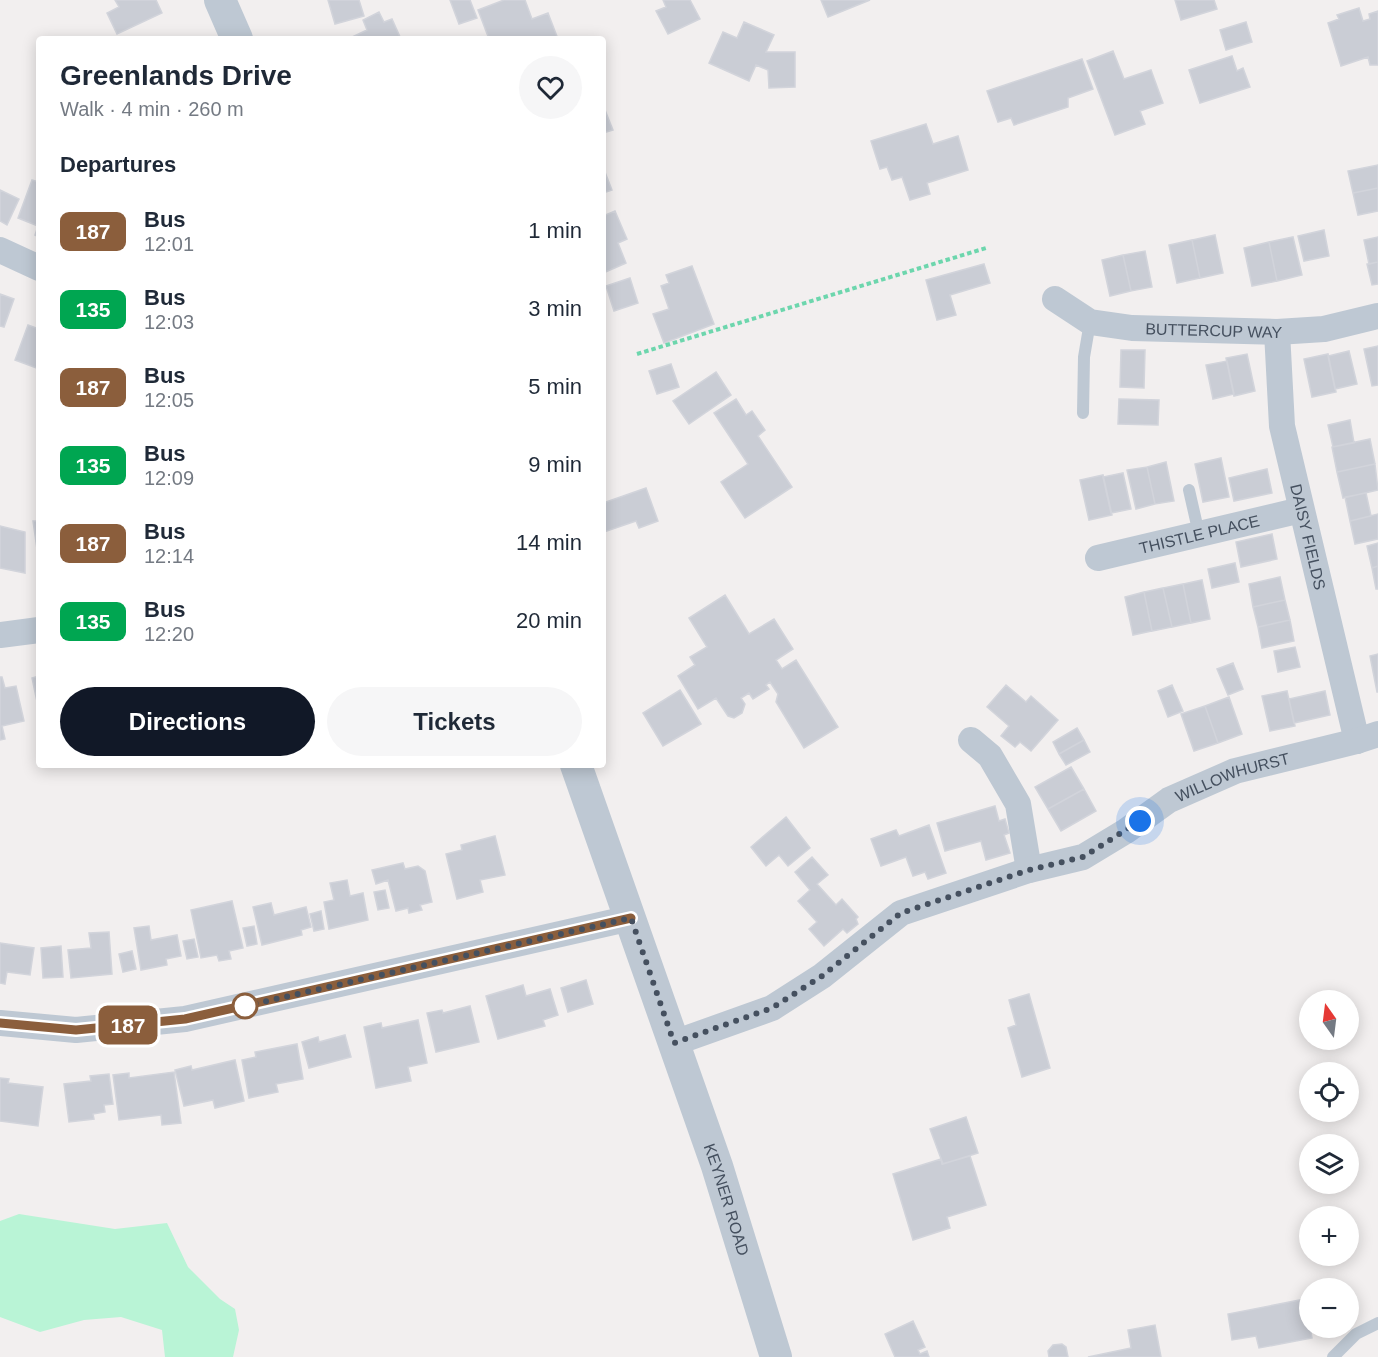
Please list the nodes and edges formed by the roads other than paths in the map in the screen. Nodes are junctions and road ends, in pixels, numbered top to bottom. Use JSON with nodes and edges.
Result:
{"nodes":[{"id":1,"x":220,"y":0,"type":"edge"},
{"id":2,"x":236,"y":36,"type":"edge"},
{"id":3,"x":0,"y":250,"type":"edge"},
{"id":4,"x":36,"y":267,"type":"edge"},
{"id":5,"x":1055,"y":299,"type":"dead end"},
{"id":6,"x":1378,"y":316,"type":"edge"},
{"id":7,"x":1090,"y":322,"type":"junction"},
{"id":8,"x":1277,"y":332,"type":"junction"},
{"id":9,"x":1083,"y":413,"type":"dead end"},
{"id":10,"x":1189,"y":490,"type":"dead end"},
{"id":11,"x":1301,"y":510,"type":"junction"},
{"id":12,"x":1199,"y":534,"type":"junction"},
{"id":13,"x":1098,"y":558,"type":"dead end"},
{"id":14,"x":36,"y":630,"type":"edge"},
{"id":15,"x":0,"y":635,"type":"edge"},
{"id":16,"x":1367,"y":737,"type":"edge"},
{"id":17,"x":971,"y":740,"type":"dead end"},
{"id":18,"x":577,"y":768,"type":"edge"},
{"id":19,"x":1029,"y":870,"type":"junction"},
{"id":20,"x":631,"y":918,"type":"junction"},
{"id":21,"x":0,"y":1023,"type":"edge"},
{"id":22,"x":674,"y":1043,"type":"junction"},
{"id":23,"x":1378,"y":1323,"type":"edge"},
{"id":24,"x":776,"y":1357,"type":"edge"},
{"id":25,"x":1333,"y":1357,"type":"edge"}],
"edges":[{"from":1,"to":2,"type":"street"},
{"from":3,"to":4,"type":"street"},
{"from":5,"to":7,"type":"street","name":"BUTTERCUP WAY"},
{"from":6,"to":8,"type":"street","name":"BUTTERCUP WAY"},
{"from":7,"to":8,"type":"street","name":"BUTTERCUP WAY"},
{"from":7,"to":9,"type":"lane"},
{"from":8,"to":11,"type":"street","name":"DAISY FIELDS"},
{"from":10,"to":12,"type":"lane"},
{"from":11,"to":12,"type":"street","name":"THISTLE PLACE"},
{"from":11,"to":16,"type":"street","name":"DAISY FIELDS"},
{"from":12,"to":13,"type":"street","name":"THISTLE PLACE"},
{"from":14,"to":15,"type":"street"},
{"from":16,"to":19,"type":"street","name":"WILLOWHURST"},
{"from":17,"to":19,"type":"street"},
{"from":18,"to":20,"type":"street","name":"KEYNER ROAD"},
{"from":19,"to":22,"type":"street","name":"WILLOWHURST"},
{"from":20,"to":21,"type":"street"},
{"from":20,"to":22,"type":"street","name":"KEYNER ROAD"},
{"from":22,"to":24,"type":"street","name":"KEYNER ROAD"},
{"from":23,"to":25,"type":"lane"}]}
